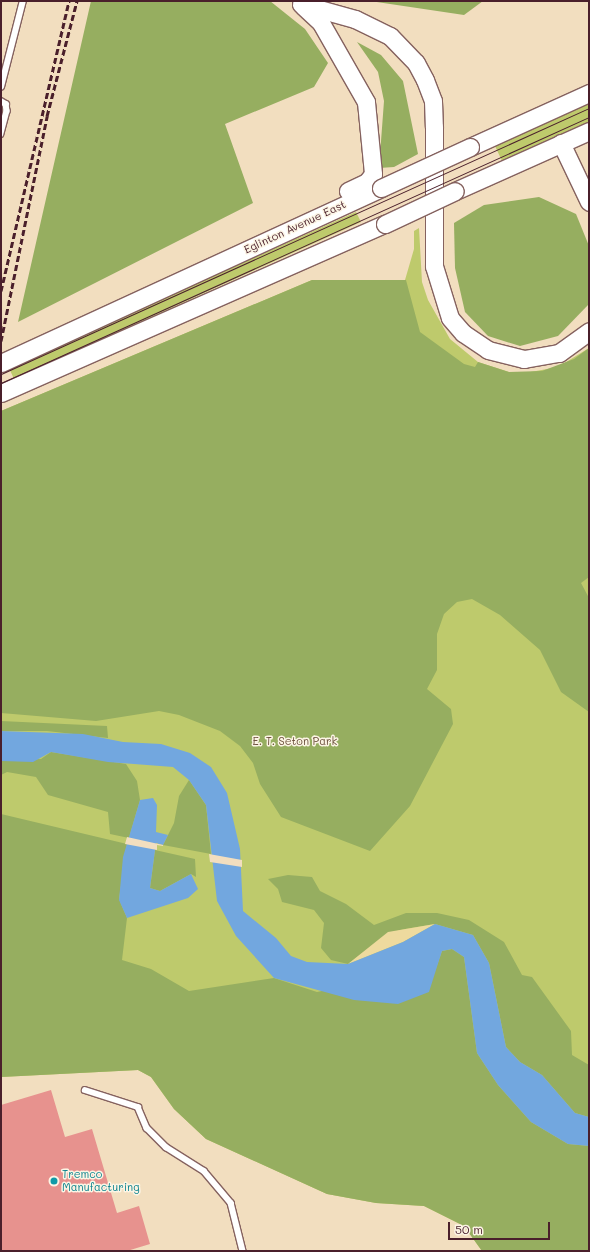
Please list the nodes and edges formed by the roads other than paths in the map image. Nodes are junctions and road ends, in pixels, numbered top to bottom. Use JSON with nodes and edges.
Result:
{"nodes":[{"id":1,"x":23,"y":1,"type":"edge"},
{"id":2,"x":1,"y":87,"type":"edge"},
{"id":3,"x":589,"y":93,"type":"edge"},
{"id":4,"x":1,"y":101,"type":"edge"},
{"id":5,"x":589,"y":131,"type":"edge"},
{"id":6,"x":1,"y":134,"type":"edge"},
{"id":7,"x":561,"y":143,"type":"junction"},
{"id":8,"x":589,"y":202,"type":"edge"},
{"id":9,"x":216,"y":264,"type":"junction"},
{"id":10,"x":589,"y":331,"type":"edge"},
{"id":11,"x":1,"y":363,"type":"edge"},
{"id":12,"x":1,"y":393,"type":"edge"},
{"id":13,"x":85,"y":1090,"type":"dead end"},
{"id":14,"x":243,"y":1251,"type":"edge"}],
"edges":[{"from":1,"to":2,"type":"lane"},
{"from":3,"to":9,"type":"main road","name":"Eglinton Avenue East","bridge":true},
{"from":4,"to":6,"type":"lane"},
{"from":5,"to":7,"type":"main road"},
{"from":7,"to":8,"type":"main road"},
{"from":7,"to":12,"type":"main road","bridge":true},
{"from":9,"to":10,"type":"main road"},
{"from":9,"to":11,"type":"main road","name":"Eglinton Avenue East"},
{"from":13,"to":14,"type":"lane"}]}
